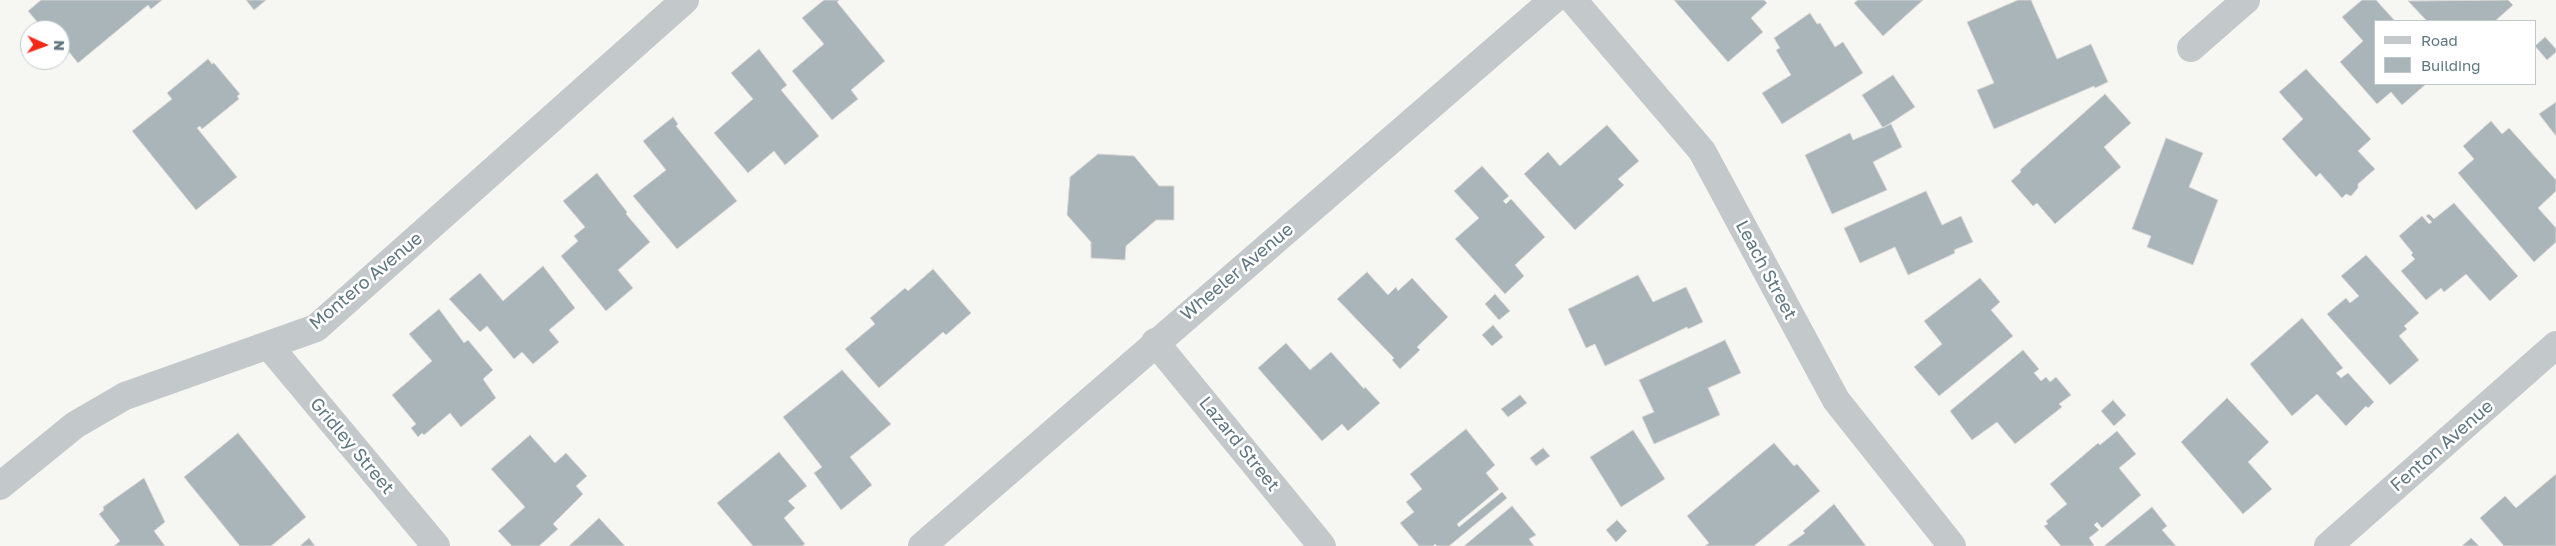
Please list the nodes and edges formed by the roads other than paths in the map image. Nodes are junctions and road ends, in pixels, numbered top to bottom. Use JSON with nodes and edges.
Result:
{"nodes":[{"id":1,"x":685,"y":0,"type":"edge"},
{"id":2,"x":1553,"y":0,"type":"edge"},
{"id":3,"x":1573,"y":0,"type":"edge"},
{"id":4,"x":2246,"y":0,"type":"edge"},
{"id":5,"x":2191,"y":48,"type":"dead end"},
{"id":6,"x":1155,"y":342,"type":"junction"},
{"id":7,"x":269,"y":346,"type":"junction"},
{"id":8,"x":2556,"y":346,"type":"edge"},
{"id":9,"x":0,"y":486,"type":"edge"},
{"id":10,"x":436,"y":546,"type":"edge"},
{"id":11,"x":922,"y":546,"type":"edge"},
{"id":12,"x":1322,"y":546,"type":"edge"},
{"id":13,"x":1952,"y":546,"type":"edge"},
{"id":14,"x":2328,"y":546,"type":"edge"}],
"edges":[{"from":1,"to":7,"type":"street","name":"Montero Avenue"},
{"from":2,"to":6,"type":"street","name":"Wheeler Avenue"},
{"from":3,"to":13,"type":"street","name":"Leach Street"},
{"from":4,"to":5,"type":"street"},
{"from":6,"to":11,"type":"street","name":"Wheeler Avenue"},
{"from":6,"to":12,"type":"street","name":"Lazard Street"},
{"from":7,"to":9,"type":"street","name":"Montero Avenue"},
{"from":7,"to":10,"type":"street","name":"Gridley Street"},
{"from":8,"to":14,"type":"street","name":"Fenton Avenue"}]}
